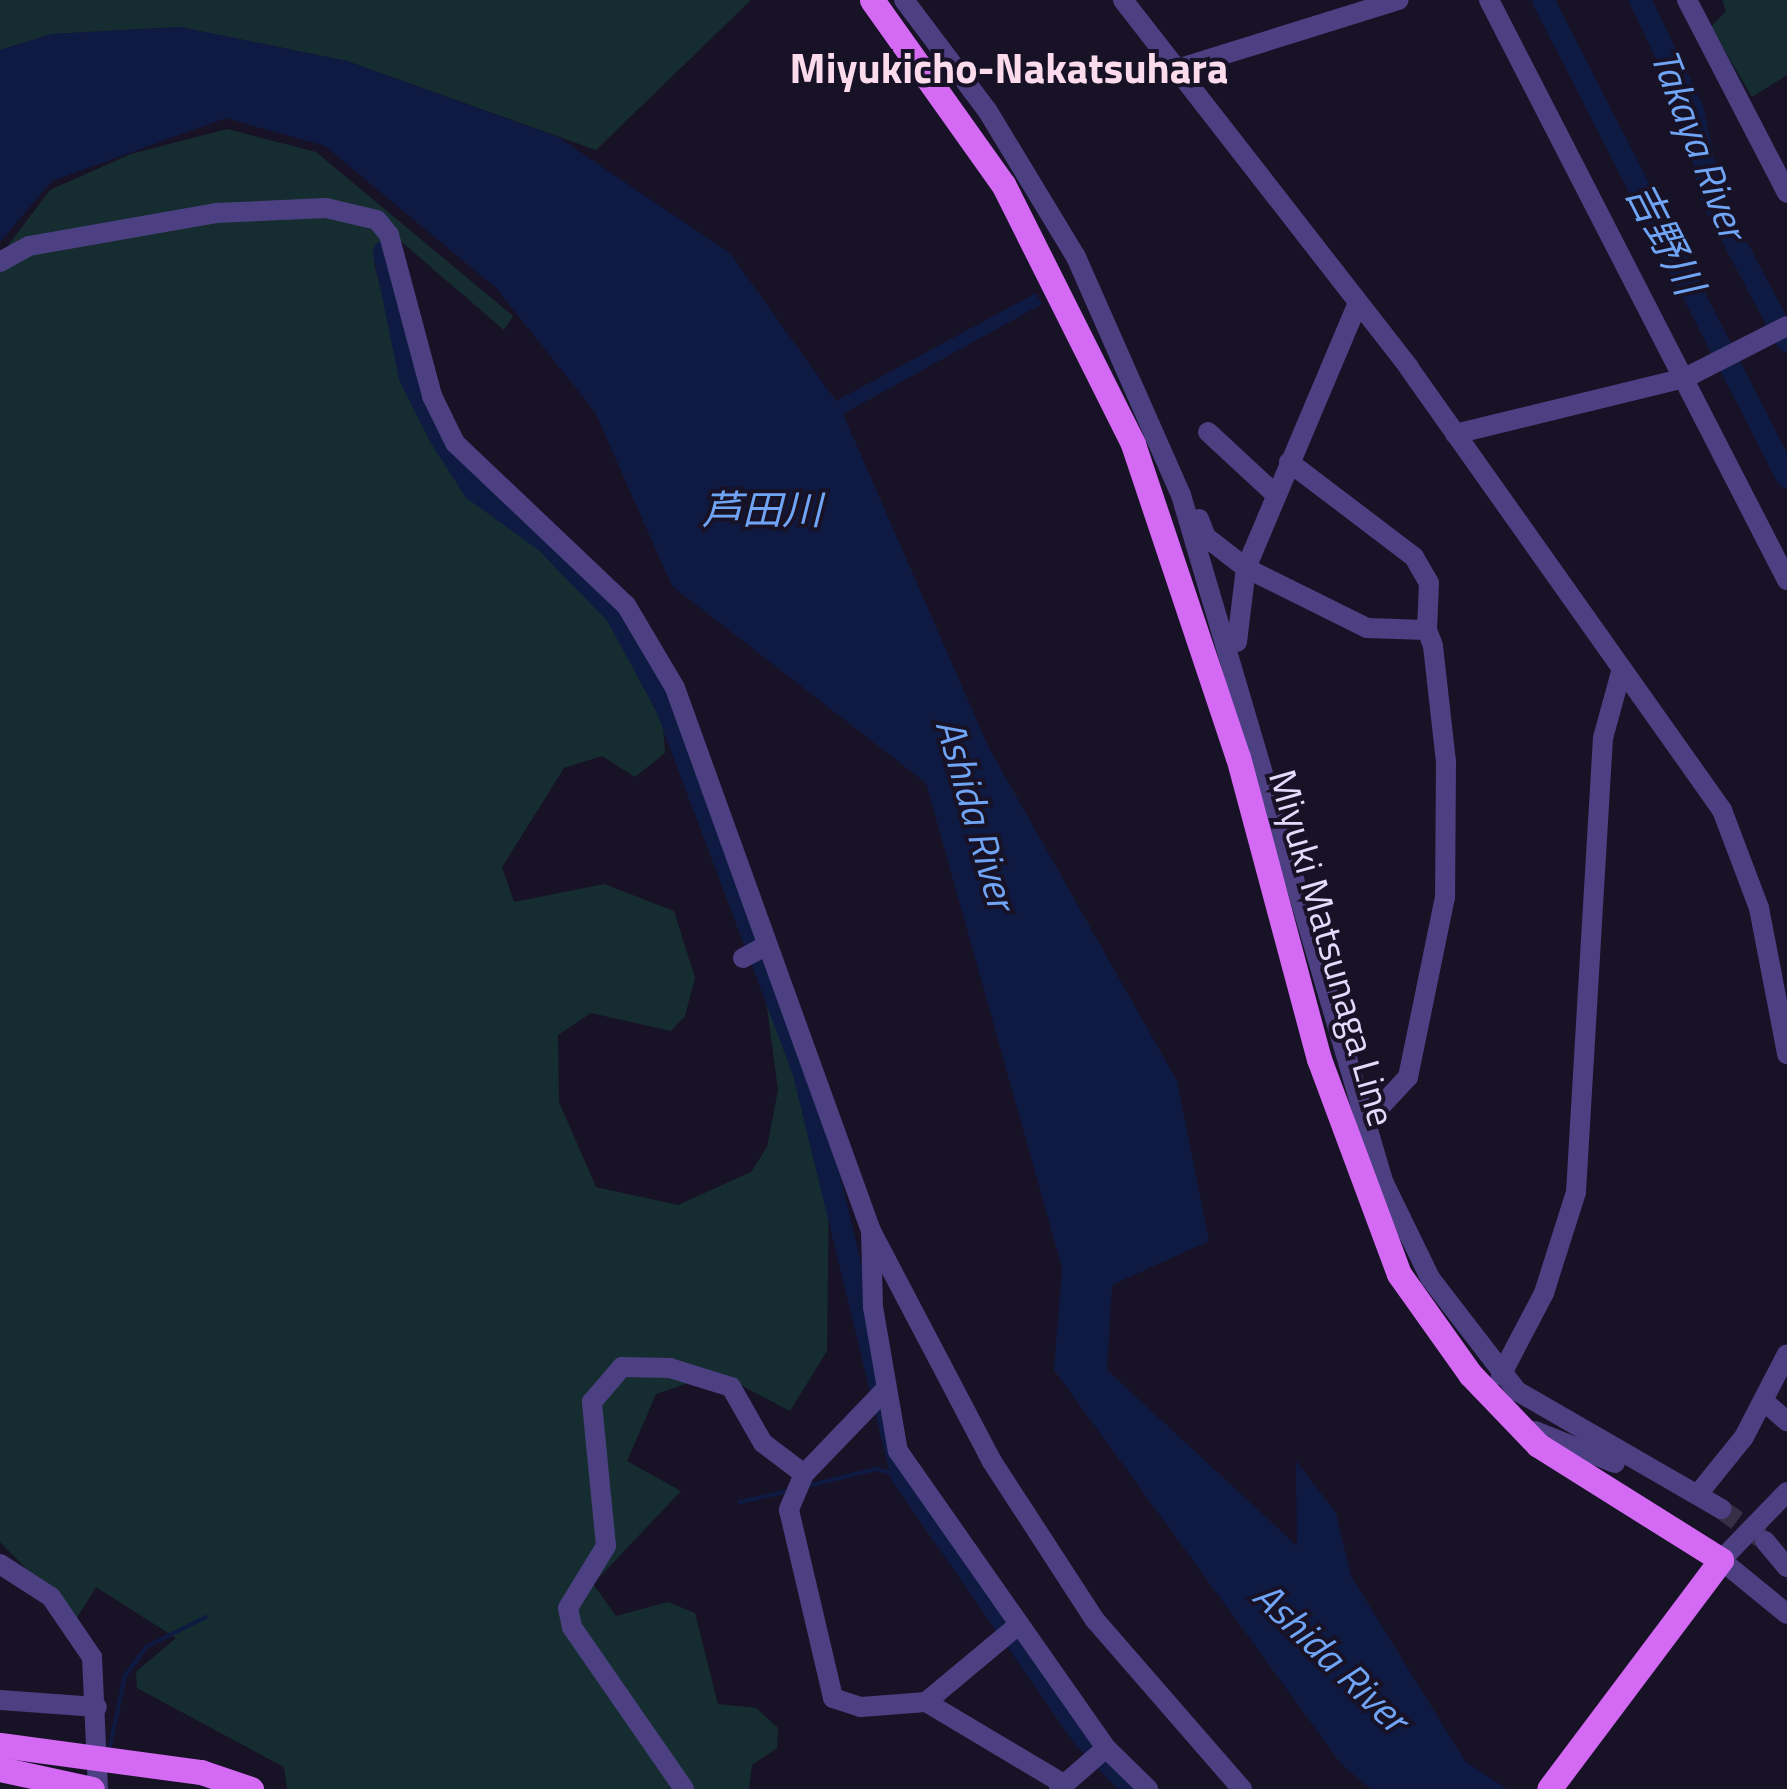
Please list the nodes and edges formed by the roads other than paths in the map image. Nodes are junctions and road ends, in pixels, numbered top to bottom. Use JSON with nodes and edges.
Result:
{"nodes":[{"id":1,"x":872,"y":0,"type":"edge"},
{"id":2,"x":904,"y":0,"type":"edge"},
{"id":3,"x":1123,"y":0,"type":"edge"},
{"id":4,"x":1398,"y":0,"type":"edge"},
{"id":5,"x":1489,"y":0,"type":"edge"},
{"id":6,"x":1687,"y":0,"type":"edge"},
{"id":7,"x":1177,"y":69,"type":"junction"},
{"id":8,"x":1787,"y":193,"type":"edge"},
{"id":9,"x":0,"y":262,"type":"edge"},
{"id":10,"x":1358,"y":303,"type":"junction"},
{"id":11,"x":1787,"y":326,"type":"edge"},
{"id":12,"x":1685,"y":378,"type":"junction"},
{"id":13,"x":1208,"y":432,"type":"dead end"},
{"id":14,"x":1456,"y":434,"type":"junction"},
{"id":15,"x":1289,"y":462,"type":"junction"},
{"id":16,"x":1276,"y":494,"type":"junction"},
{"id":17,"x":1180,"y":495,"type":"junction"},
{"id":18,"x":1246,"y":568,"type":"junction"},
{"id":19,"x":1787,"y":580,"type":"edge"},
{"id":20,"x":1427,"y":630,"type":"junction"},
{"id":21,"x":1238,"y":672,"type":"junction"},
{"id":22,"x":1621,"y":672,"type":"junction"},
{"id":23,"x":768,"y":945,"type":"junction"},
{"id":24,"x":743,"y":958,"type":"dead end"},
{"id":25,"x":1787,"y":1054,"type":"edge"},
{"id":26,"x":1367,"y":1127,"type":"junction"},
{"id":27,"x":1377,"y":1225,"type":"junction"},
{"id":28,"x":871,"y":1230,"type":"junction"},
{"id":29,"x":1787,"y":1354,"type":"edge"},
{"id":30,"x":1501,"y":1376,"type":"junction"},
{"id":31,"x":884,"y":1391,"type":"junction"},
{"id":32,"x":1766,"y":1403,"type":"junction"},
{"id":33,"x":1512,"y":1420,"type":"junction"},
{"id":34,"x":1787,"y":1421,"type":"edge"},
{"id":35,"x":1642,"y":1465,"type":"junction"},
{"id":36,"x":800,"y":1484,"type":"junction"},
{"id":37,"x":1787,"y":1492,"type":"edge"},
{"id":38,"x":1698,"y":1494,"type":"junction"},
{"id":39,"x":1721,"y":1508,"type":"tunnel mouth"},
{"id":40,"x":1721,"y":1560,"type":"junction"},
{"id":41,"x":0,"y":1564,"type":"edge"},
{"id":42,"x":1787,"y":1614,"type":"edge"},
{"id":43,"x":1016,"y":1627,"type":"junction"},
{"id":44,"x":0,"y":1700,"type":"edge"},
{"id":45,"x":926,"y":1702,"type":"junction"},
{"id":46,"x":97,"y":1707,"type":"junction"},
{"id":47,"x":0,"y":1746,"type":"edge"},
{"id":48,"x":1101,"y":1752,"type":"junction"},
{"id":49,"x":0,"y":1769,"type":"edge"},
{"id":50,"x":1060,"y":1786,"type":"edge"},
{"id":51,"x":93,"y":1789,"type":"edge"},
{"id":52,"x":251,"y":1789,"type":"edge"},
{"id":53,"x":684,"y":1789,"type":"edge"},
{"id":54,"x":1148,"y":1789,"type":"edge"},
{"id":55,"x":1242,"y":1789,"type":"edge"},
{"id":56,"x":1549,"y":1789,"type":"edge"}],
"edges":[{"from":1,"to":27,"type":"main road","name":"Miyuki Matsunaga Line"},
{"from":2,"to":17,"type":"street"},
{"from":3,"to":7,"type":"street"},
{"from":4,"to":7,"type":"street"},
{"from":5,"to":12,"type":"street"},
{"from":6,"to":8,"type":"street"},
{"from":7,"to":10,"type":"street"},
{"from":9,"to":23,"type":"street"},
{"from":10,"to":14,"type":"street"},
{"from":10,"to":15,"type":"street"},
{"from":11,"to":12,"type":"street"},
{"from":12,"to":14,"type":"street"},
{"from":12,"to":19,"type":"street"},
{"from":13,"to":16,"type":"street"},
{"from":14,"to":22,"type":"street"},
{"from":15,"to":16,"type":"street"},
{"from":15,"to":20,"type":"street"},
{"from":16,"to":18,"type":"street"},
{"from":17,"to":18,"type":"street"},
{"from":17,"to":21,"type":"street"},
{"from":18,"to":20,"type":"street"},
{"from":18,"to":21,"type":"street"},
{"from":20,"to":26,"type":"street"},
{"from":21,"to":26,"type":"street"},
{"from":22,"to":25,"type":"street"},
{"from":22,"to":30,"type":"street"},
{"from":23,"to":24,"type":"street"},
{"from":23,"to":28,"type":"street"},
{"from":26,"to":27,"type":"street"},
{"from":26,"to":30,"type":"street"},
{"from":27,"to":33,"type":"main road","name":"Miyuki Matsunaga Line"},
{"from":28,"to":31,"type":"street"},
{"from":28,"to":55,"type":"street"},
{"from":29,"to":32,"type":"street"},
{"from":30,"to":35,"type":"street"},
{"from":31,"to":36,"type":"street"},
{"from":31,"to":43,"type":"street"},
{"from":32,"to":34,"type":"street"},
{"from":32,"to":38,"type":"street"},
{"from":33,"to":35,"type":"street"},
{"from":33,"to":40,"type":"main road","name":"Miyuki Matsunaga Line"},
{"from":35,"to":38,"type":"street"},
{"from":36,"to":45,"type":"street"},
{"from":36,"to":53,"type":"street"},
{"from":37,"to":40,"type":"street"},
{"from":38,"to":39,"type":"street"},
{"from":40,"to":42,"type":"street"},
{"from":40,"to":56,"type":"main road"},
{"from":41,"to":46,"type":"street"},
{"from":43,"to":45,"type":"street"},
{"from":43,"to":48,"type":"street"},
{"from":44,"to":46,"type":"street"},
{"from":45,"to":50,"type":"street"},
{"from":46,"to":51,"type":"street"},
{"from":47,"to":52,"type":"main road"},
{"from":48,"to":50,"type":"street"},
{"from":48,"to":54,"type":"street"},
{"from":49,"to":51,"type":"main road"}]}
